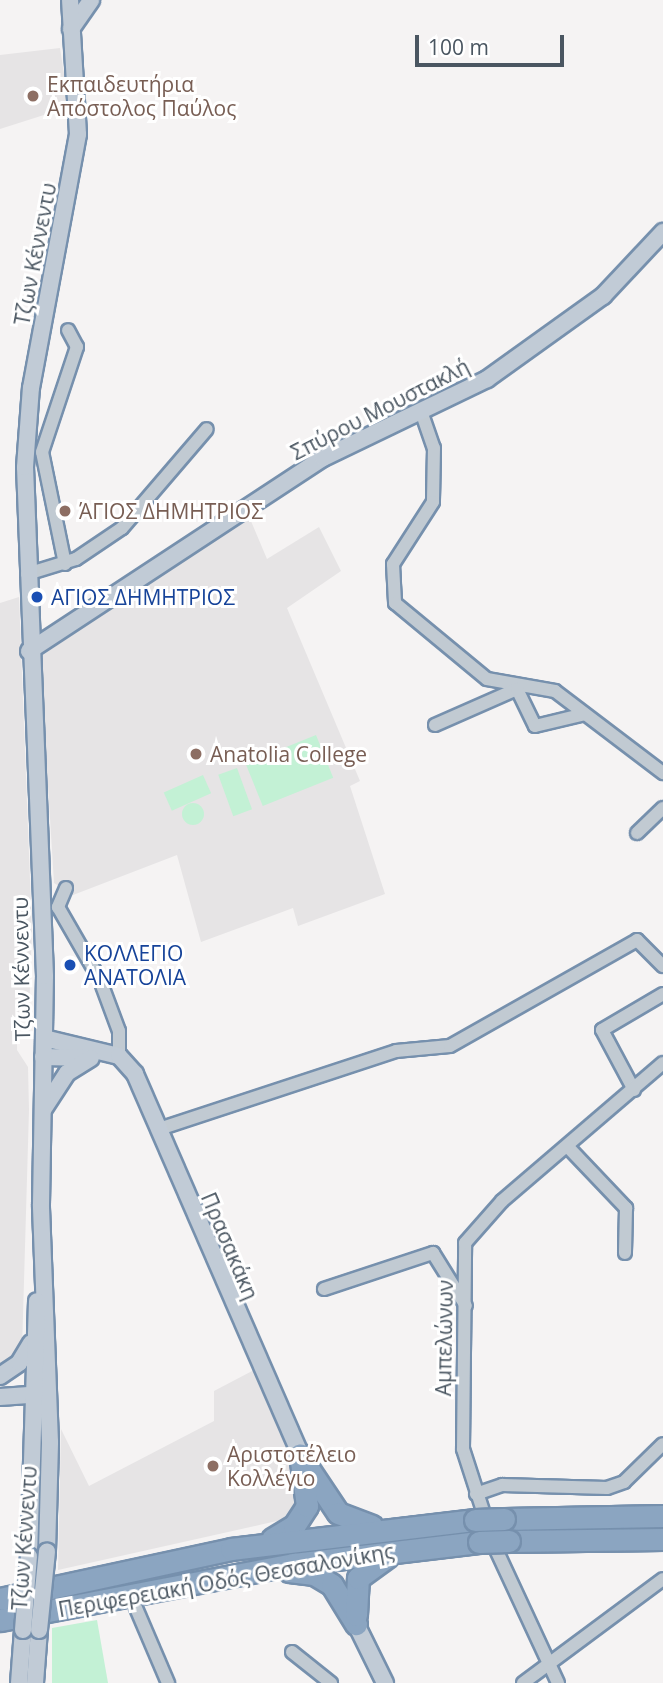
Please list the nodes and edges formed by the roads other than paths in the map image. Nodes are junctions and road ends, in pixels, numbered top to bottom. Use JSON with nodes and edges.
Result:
{"nodes":[{"id":1,"x":91,"y":0,"type":"edge"},
{"id":2,"x":74,"y":2,"type":"edge"},
{"id":3,"x":71,"y":29,"type":"junction"},
{"id":4,"x":663,"y":232,"type":"edge"},
{"id":5,"x":68,"y":330,"type":"dead end"},
{"id":6,"x":422,"y":414,"type":"junction"},
{"id":7,"x":207,"y":429,"type":"dead end"},
{"id":8,"x":65,"y":564,"type":"junction"},
{"id":9,"x":27,"y":573,"type":"junction"},
{"id":10,"x":29,"y":651,"type":"junction"},
{"id":11,"x":585,"y":714,"type":"junction"},
{"id":12,"x":49,"y":724,"type":"dead end"},
{"id":13,"x":435,"y":725,"type":"dead end"},
{"id":14,"x":31,"y":729,"type":"junction"},
{"id":15,"x":663,"y":773,"type":"edge"},
{"id":16,"x":663,"y":808,"type":"edge"},
{"id":17,"x":637,"y":833,"type":"dead end"},
{"id":18,"x":66,"y":888,"type":"dead end"},
{"id":19,"x":663,"y":965,"type":"edge"},
{"id":20,"x":663,"y":994,"type":"edge"},
{"id":21,"x":44,"y":1038,"type":"junction"},
{"id":22,"x":114,"y":1055,"type":"junction"},
{"id":23,"x":43,"y":1057,"type":"junction"},
{"id":24,"x":90,"y":1058,"type":"junction"},
{"id":25,"x":663,"y":1063,"type":"edge"},
{"id":26,"x":634,"y":1090,"type":"junction"},
{"id":27,"x":42,"y":1112,"type":"junction"},
{"id":28,"x":159,"y":1129,"type":"junction"},
{"id":29,"x":567,"y":1146,"type":"junction"},
{"id":30,"x":625,"y":1253,"type":"dead end"},
{"id":31,"x":41,"y":1270,"type":"junction"},
{"id":32,"x":324,"y":1289,"type":"dead end"},
{"id":33,"x":466,"y":1306,"type":"junction"},
{"id":34,"x":33,"y":1330,"type":"junction"},
{"id":35,"x":0,"y":1378,"type":"edge"},
{"id":36,"x":40,"y":1387,"type":"junction"},
{"id":37,"x":0,"y":1397,"type":"edge"},
{"id":38,"x":663,"y":1444,"type":"edge"},
{"id":39,"x":300,"y":1454,"type":"junction"},
{"id":40,"x":476,"y":1494,"type":"junction"},
{"id":41,"x":663,"y":1516,"type":"edge"},
{"id":42,"x":384,"y":1527,"type":"junction"},
{"id":43,"x":663,"y":1539,"type":"edge"},
{"id":44,"x":255,"y":1545,"type":"junction"},
{"id":45,"x":412,"y":1548,"type":"junction"},
{"id":46,"x":262,"y":1569,"type":"junction"},
{"id":47,"x":663,"y":1579,"type":"edge"},
{"id":48,"x":0,"y":1598,"type":"edge"},
{"id":49,"x":136,"y":1608,"type":"dead end"},
{"id":50,"x":0,"y":1620,"type":"edge"},
{"id":51,"x":356,"y":1624,"type":"junction"},
{"id":52,"x":31,"y":1630,"type":"junction"},
{"id":53,"x":292,"y":1653,"type":"dead end"},
{"id":54,"x":550,"y":1664,"type":"junction"},
{"id":55,"x":19,"y":1683,"type":"edge"},
{"id":56,"x":35,"y":1683,"type":"edge"},
{"id":57,"x":168,"y":1683,"type":"edge"},
{"id":58,"x":331,"y":1683,"type":"edge"},
{"id":59,"x":385,"y":1683,"type":"edge"},
{"id":60,"x":523,"y":1683,"type":"edge"},
{"id":61,"x":558,"y":1683,"type":"edge"}],
"edges":[{"from":1,"to":3,"type":"main road"},
{"from":2,"to":3,"type":"main road","name":"Τζων Κέννεντυ"},
{"from":3,"to":9,"type":"main road","name":"Τζων Κέννεντυ"},
{"from":4,"to":6,"type":"main road","name":"Σπύρου Μουστακλή"},
{"from":5,"to":8,"type":"street"},
{"from":6,"to":10,"type":"main road","name":"Σπύρου Μουστακλή"},
{"from":6,"to":11,"type":"street"},
{"from":7,"to":8,"type":"street"},
{"from":8,"to":9,"type":"street"},
{"from":9,"to":10,"type":"main road","name":"Τζων Κέννεντυ"},
{"from":10,"to":14,"type":"main road","name":"Τζων Κέννεντυ"},
{"from":11,"to":13,"type":"street"},
{"from":11,"to":15,"type":"street"},
{"from":12,"to":14,"type":"street"},
{"from":14,"to":21,"type":"main road","name":"Τζων Κέννεντυ"},
{"from":16,"to":17,"type":"street"},
{"from":18,"to":22,"type":"street","name":"Πρασακάκη"},
{"from":19,"to":28,"type":"street"},
{"from":20,"to":26,"type":"street"},
{"from":21,"to":22,"type":"main road"},
{"from":21,"to":23,"type":"main road","name":"Τζων Κέννεντυ"},
{"from":22,"to":24,"type":"main road"},
{"from":22,"to":28,"type":"main road","name":"Πρασακάκη"},
{"from":23,"to":24,"type":"main road"},
{"from":23,"to":27,"type":"main road","name":"Τζων Κέννεντυ"},
{"from":24,"to":27,"type":"main road"},
{"from":25,"to":26,"type":"street","name":"Αμπελώνων"},
{"from":26,"to":29,"type":"street","name":"Αμπελώνων"},
{"from":27,"to":31,"type":"main road","name":"Τζων Κέννεντυ"},
{"from":28,"to":39,"type":"main road","name":"Πρασακάκη"},
{"from":29,"to":30,"type":"street"},
{"from":29,"to":33,"type":"street","name":"Αμπελώνων"},
{"from":31,"to":34,"type":"main road","name":"Τζων Κέννεντυ"},
{"from":31,"to":36,"type":"main road","name":"Τζων Κέννεντυ"},
{"from":32,"to":33,"type":"street"},
{"from":33,"to":40,"type":"street","name":"Αμπελώνων"},
{"from":34,"to":35,"type":"main road"},
{"from":34,"to":36,"type":"main road","name":"Τζων Κέννεντυ"},
{"from":35,"to":36,"type":"main road"},
{"from":36,"to":37,"type":"main road"},
{"from":36,"to":52,"type":"main road","name":"Τζων Κέννεντυ","bridge":true},
{"from":36,"to":52,"type":"main road","name":"Τζων Κέννεντυ","bridge":true},
{"from":38,"to":40,"type":"street"},
{"from":39,"to":42,"type":"highway"},
{"from":39,"to":44,"type":"highway"},
{"from":40,"to":54,"type":"street","name":"Αμπελώνων"},
{"from":41,"to":42,"type":"highway","name":"Περιφερειακή Οδός Θεσσαλονίκης","bridge":true},
{"from":42,"to":44,"type":"highway","name":"Περιφερειακή Οδός Θεσσαλονίκης"},
{"from":43,"to":45,"type":"highway","name":"Περιφερειακή Οδός Θεσσαλονίκης","bridge":true},
{"from":44,"to":48,"type":"highway","name":"Περιφερειακή Οδός Θεσσαλονίκης"},
{"from":45,"to":46,"type":"highway","name":"Περιφερειακή Οδός Θεσσαλονίκης"},
{"from":45,"to":51,"type":"highway"},
{"from":46,"to":50,"type":"highway","name":"Περιφερειακή Οδός Θεσσαλονίκης"},
{"from":46,"to":51,"type":"highway"},
{"from":47,"to":54,"type":"street"},
{"from":49,"to":57,"type":"street"},
{"from":51,"to":59,"type":"main road"},
{"from":52,"to":55,"type":"main road","name":"Τζων Κέννεντυ"},
{"from":52,"to":56,"type":"main road","name":"Τζων Κέννεντυ"},
{"from":53,"to":58,"type":"street"},
{"from":54,"to":60,"type":"street"},
{"from":54,"to":61,"type":"street","name":"Αμπελώνων"}]}
